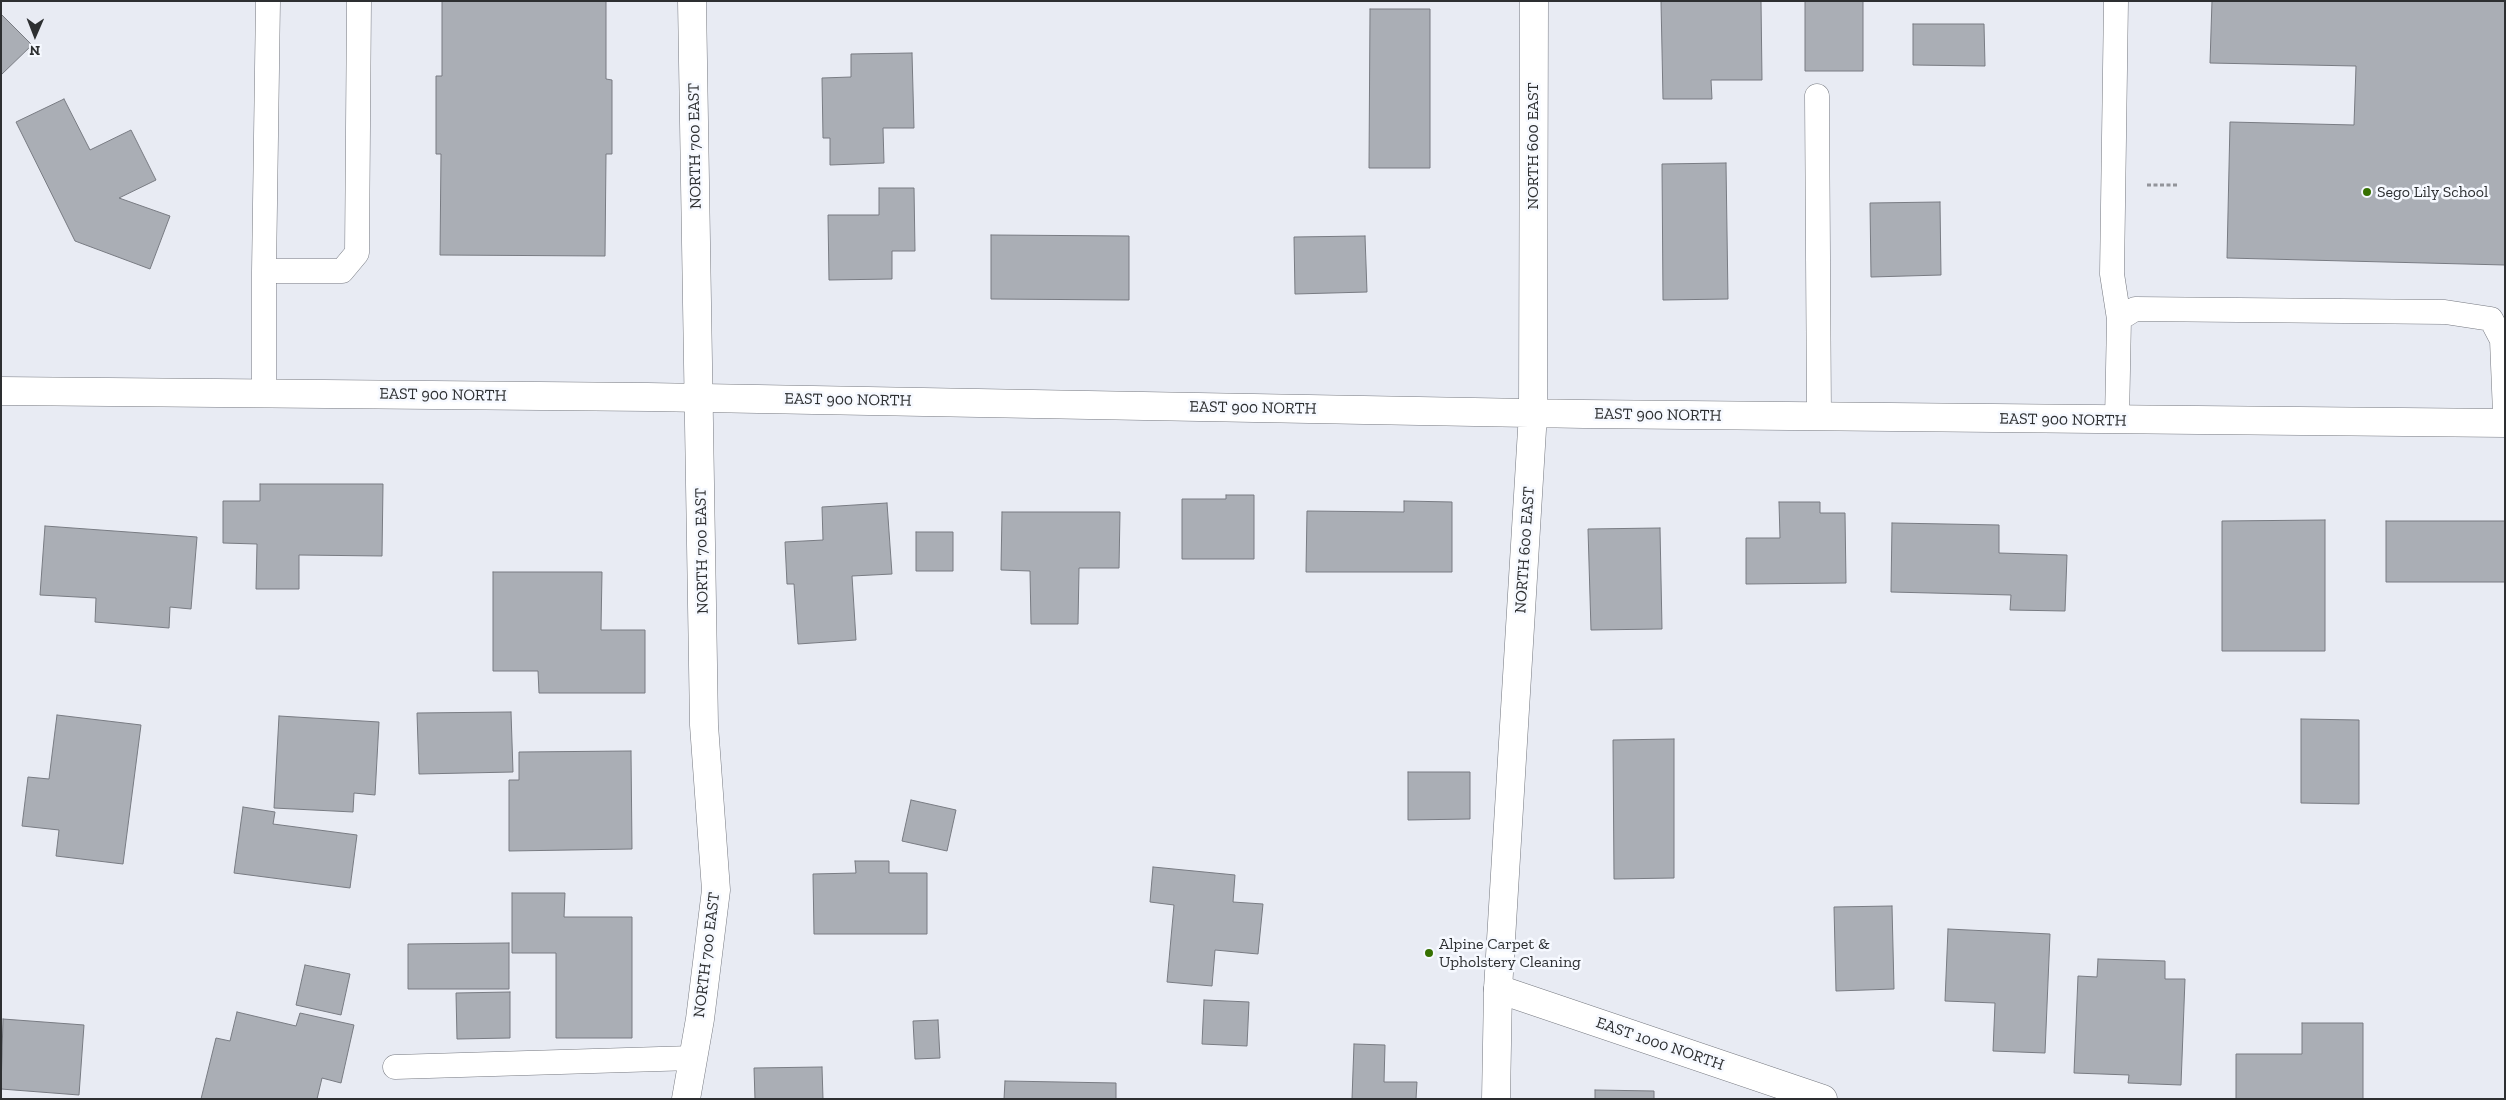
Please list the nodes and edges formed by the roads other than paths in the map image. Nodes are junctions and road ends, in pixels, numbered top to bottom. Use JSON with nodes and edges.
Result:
{"nodes":[{"id":1,"x":268,"y":1,"type":"edge"},
{"id":2,"x":359,"y":1,"type":"edge"},
{"id":3,"x":692,"y":1,"type":"edge"},
{"id":4,"x":1534,"y":1,"type":"edge"},
{"id":5,"x":2116,"y":1,"type":"edge"},
{"id":6,"x":1817,"y":96,"type":"dead end"},
{"id":7,"x":264,"y":271,"type":"junction"},
{"id":8,"x":2119,"y":319,"type":"junction"},
{"id":9,"x":1,"y":391,"type":"edge"},
{"id":10,"x":264,"y":394,"type":"junction"},
{"id":11,"x":700,"y":398,"type":"junction"},
{"id":12,"x":1533,"y":413,"type":"junction"},
{"id":13,"x":2505,"y":413,"type":"edge"},
{"id":14,"x":1819,"y":416,"type":"junction"},
{"id":15,"x":2117,"y":420,"type":"junction"},
{"id":16,"x":2505,"y":423,"type":"edge"},
{"id":17,"x":1498,"y":989,"type":"junction"},
{"id":18,"x":693,"y":1058,"type":"junction"},
{"id":19,"x":395,"y":1067,"type":"dead end"},
{"id":20,"x":686,"y":1099,"type":"edge"},
{"id":21,"x":1496,"y":1099,"type":"edge"},
{"id":22,"x":1823,"y":1099,"type":"edge"}],
"edges":[{"from":1,"to":7,"type":"lane"},
{"from":2,"to":7,"type":"lane"},
{"from":3,"to":11,"type":"street","name":"NORTH 700 EAST"},
{"from":4,"to":12,"type":"street","name":"NORTH 600 EAST"},
{"from":5,"to":8,"type":"lane"},
{"from":6,"to":14,"type":"lane"},
{"from":7,"to":10,"type":"lane"},
{"from":8,"to":13,"type":"lane"},
{"from":8,"to":15,"type":"lane"},
{"from":9,"to":10,"type":"street","name":"EAST 900 NORTH"},
{"from":10,"to":11,"type":"street","name":"EAST 900 NORTH"},
{"from":11,"to":12,"type":"street","name":"EAST 900 NORTH"},
{"from":11,"to":18,"type":"street","name":"NORTH 700 EAST"},
{"from":12,"to":14,"type":"street","name":"EAST 900 NORTH"},
{"from":12,"to":17,"type":"street","name":"NORTH 600 EAST"},
{"from":14,"to":15,"type":"street","name":"EAST 900 NORTH"},
{"from":15,"to":16,"type":"street","name":"EAST 900 NORTH"},
{"from":17,"to":21,"type":"street","name":"NORTH 600 EAST"},
{"from":17,"to":22,"type":"street","name":"EAST 1000 NORTH"},
{"from":18,"to":19,"type":"lane"},
{"from":18,"to":20,"type":"street","name":"NORTH 700 EAST"}]}
